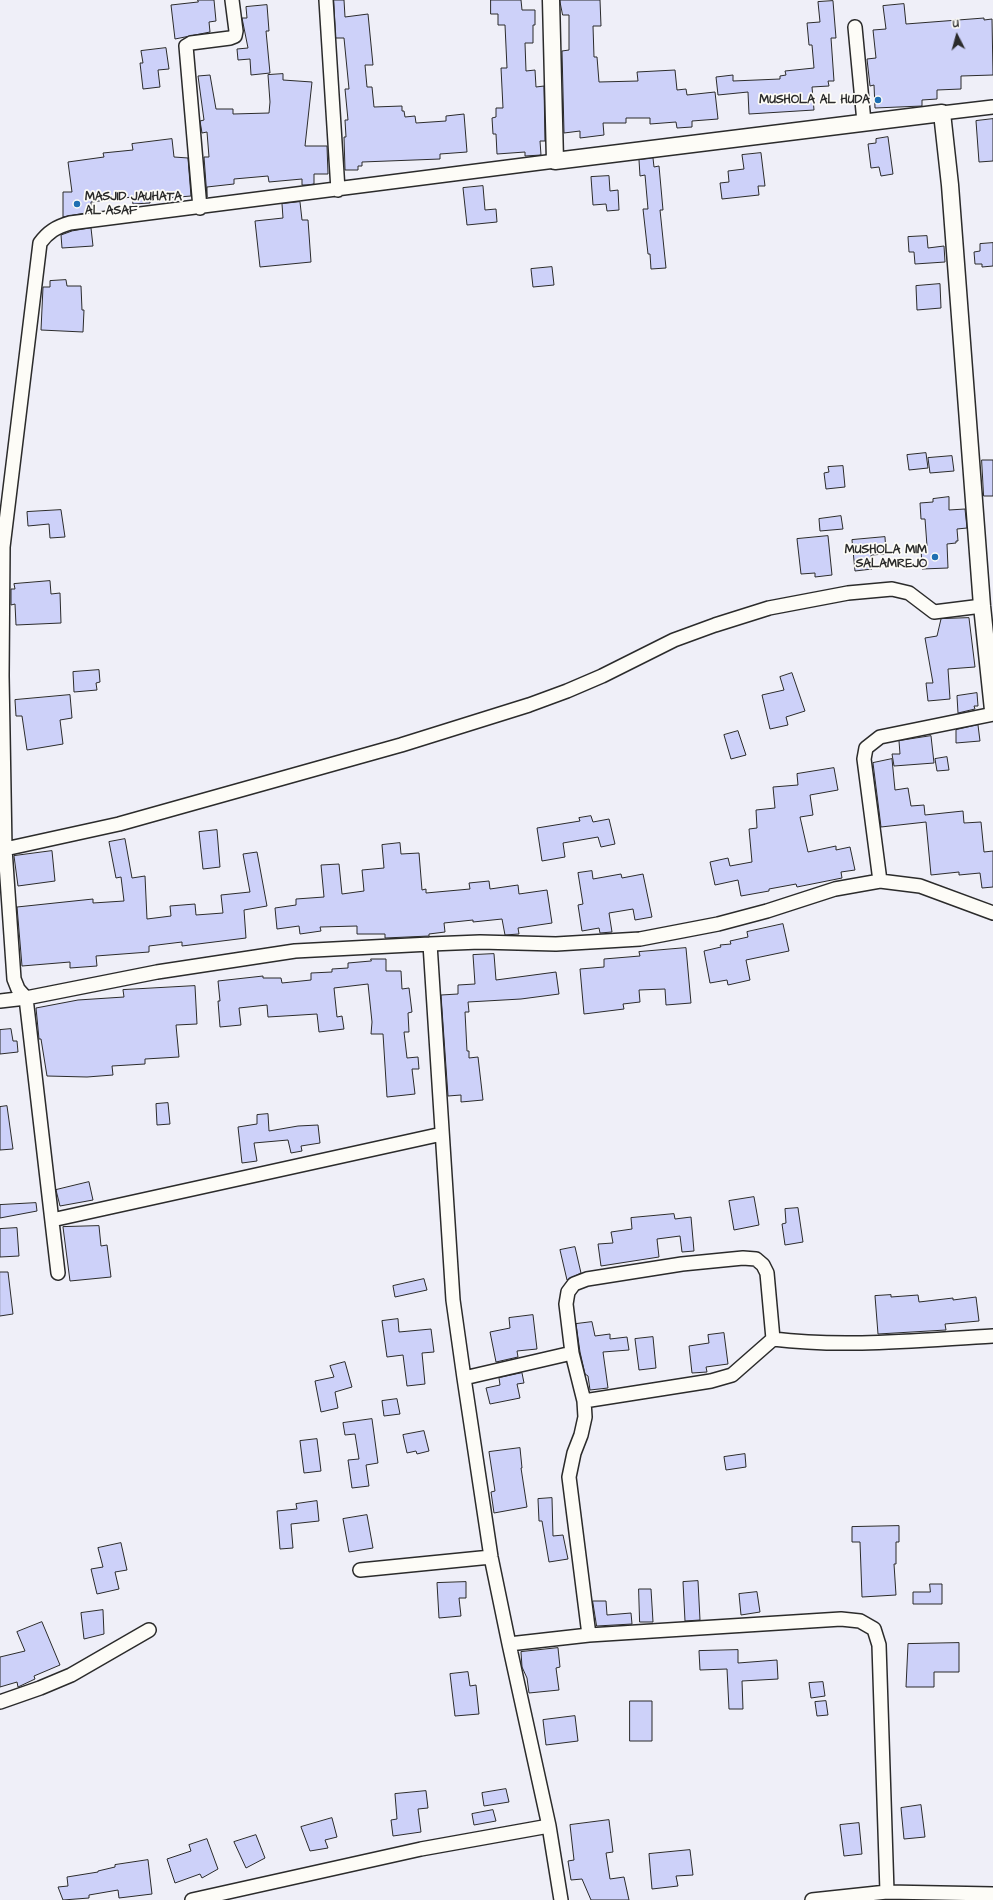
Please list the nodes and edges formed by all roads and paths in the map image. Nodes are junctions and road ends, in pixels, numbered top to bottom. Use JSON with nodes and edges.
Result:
{"nodes":[{"id":1,"x":232,"y":0,"type":"edge"},
{"id":2,"x":326,"y":0,"type":"edge"},
{"id":3,"x":551,"y":0,"type":"edge"},
{"id":4,"x":855,"y":27,"type":"dead end"},
{"id":5,"x":993,"y":107,"type":"edge"},
{"id":6,"x":942,"y":114,"type":"junction"},
{"id":7,"x":864,"y":122,"type":"junction"},
{"id":8,"x":555,"y":162,"type":"junction"},
{"id":9,"x":338,"y":190,"type":"junction"},
{"id":10,"x":200,"y":208,"type":"junction"},
{"id":11,"x":986,"y":612,"type":"edge"},
{"id":12,"x":993,"y":710,"type":"edge"},
{"id":13,"x":993,"y":714,"type":"edge"},
{"id":14,"x":5,"y":849,"type":"junction"},
{"id":15,"x":880,"y":881,"type":"junction"},
{"id":16,"x":993,"y":913,"type":"edge"},
{"id":17,"x":430,"y":944,"type":"junction"},
{"id":18,"x":26,"y":998,"type":"junction"},
{"id":19,"x":0,"y":1000,"type":"edge"},
{"id":20,"x":442,"y":1134,"type":"junction"},
{"id":21,"x":52,"y":1220,"type":"junction"},
{"id":22,"x":58,"y":1273,"type":"dead end"},
{"id":23,"x":993,"y":1336,"type":"edge"},
{"id":24,"x":773,"y":1339,"type":"junction"},
{"id":25,"x":572,"y":1352,"type":"junction"},
{"id":26,"x":464,"y":1378,"type":"junction"},
{"id":27,"x":584,"y":1401,"type":"junction"},
{"id":28,"x":491,"y":1557,"type":"junction"},
{"id":29,"x":360,"y":1570,"type":"dead end"},
{"id":30,"x":149,"y":1630,"type":"dead end"},
{"id":31,"x":589,"y":1635,"type":"junction"},
{"id":32,"x":509,"y":1644,"type":"junction"},
{"id":33,"x":0,"y":1702,"type":"edge"},
{"id":34,"x":548,"y":1826,"type":"junction"},
{"id":35,"x":887,"y":1892,"type":"junction"},
{"id":36,"x":993,"y":1894,"type":"edge"},
{"id":37,"x":192,"y":1900,"type":"edge"},
{"id":38,"x":561,"y":1900,"type":"edge"},
{"id":39,"x":812,"y":1900,"type":"edge"}],
"edges":[{"from":1,"to":10,"type":"street"},
{"from":2,"to":9,"type":"street"},
{"from":3,"to":8,"type":"street"},
{"from":4,"to":7,"type":"street"},
{"from":5,"to":6,"type":"street"},
{"from":6,"to":7,"type":"street"},
{"from":6,"to":11,"type":"street"},
{"from":7,"to":8,"type":"street"},
{"from":8,"to":9,"type":"street"},
{"from":9,"to":10,"type":"street"},
{"from":10,"to":14,"type":"street"},
{"from":11,"to":12,"type":"street"},
{"from":11,"to":14,"type":"street"},
{"from":13,"to":15,"type":"street"},
{"from":14,"to":18,"type":"street"},
{"from":15,"to":16,"type":"street"},
{"from":15,"to":17,"type":"street"},
{"from":17,"to":18,"type":"street"},
{"from":17,"to":20,"type":"street"},
{"from":18,"to":19,"type":"street"},
{"from":18,"to":21,"type":"street"},
{"from":20,"to":21,"type":"street"},
{"from":20,"to":26,"type":"street"},
{"from":21,"to":22,"type":"street"},
{"from":23,"to":24,"type":"street"},
{"from":24,"to":25,"type":"street"},
{"from":24,"to":27,"type":"street"},
{"from":25,"to":26,"type":"street"},
{"from":25,"to":27,"type":"street"},
{"from":26,"to":28,"type":"street"},
{"from":27,"to":31,"type":"street"},
{"from":28,"to":29,"type":"street"},
{"from":28,"to":32,"type":"street"},
{"from":30,"to":33,"type":"street"},
{"from":31,"to":32,"type":"street"},
{"from":31,"to":35,"type":"street"},
{"from":32,"to":34,"type":"street"},
{"from":34,"to":37,"type":"street"},
{"from":34,"to":38,"type":"street"},
{"from":35,"to":36,"type":"street"},
{"from":35,"to":39,"type":"street"}]}
